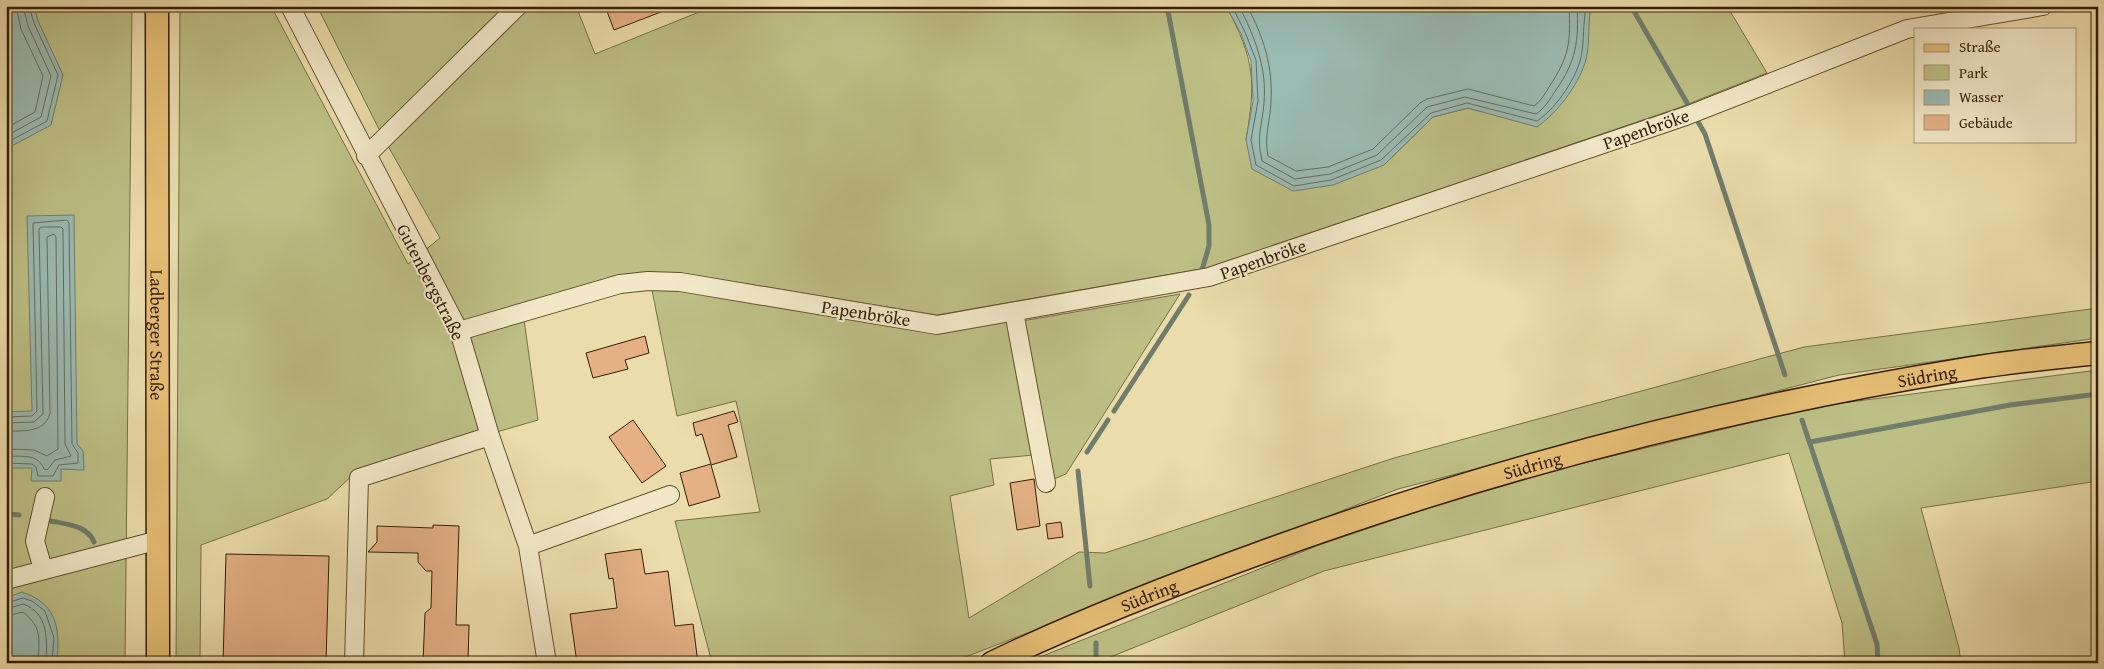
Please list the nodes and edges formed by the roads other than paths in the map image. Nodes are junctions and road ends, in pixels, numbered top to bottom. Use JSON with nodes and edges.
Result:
{"nodes":[{"id":1,"x":157,"y":6,"type":"edge"},
{"id":2,"x":290,"y":6,"type":"edge"},
{"id":3,"x":518,"y":6,"type":"edge"},
{"id":4,"x":2043,"y":6,"type":"edge"},
{"id":5,"x":1918,"y":28,"type":"edge"},
{"id":6,"x":1914,"y":29,"type":"edge"},
{"id":7,"x":366,"y":156,"type":"junction"},
{"id":8,"x":1014,"y":312,"type":"junction"},
{"id":9,"x":459,"y":331,"type":"junction"},
{"id":10,"x":2098,"y":353,"type":"edge"},
{"id":11,"x":490,"y":436,"type":"junction"},
{"id":12,"x":1046,"y":482,"type":"dead end"},
{"id":13,"x":670,"y":494,"type":"dead end"},
{"id":14,"x":45,"y":498,"type":"dead end"},
{"id":15,"x":159,"y":540,"type":"junction"},
{"id":16,"x":528,"y":546,"type":"junction"},
{"id":17,"x":43,"y":569,"type":"junction"},
{"id":18,"x":6,"y":580,"type":"edge"},
{"id":19,"x":158,"y":663,"type":"edge"},
{"id":20,"x":354,"y":663,"type":"edge"},
{"id":21,"x":547,"y":663,"type":"edge"},
{"id":22,"x":992,"y":663,"type":"edge"}],
"edges":[{"from":1,"to":15,"type":"main road","name":"Ladberger Straße"},
{"from":2,"to":7,"type":"street","name":"Gutenbergstraße"},
{"from":3,"to":7,"type":"street"},
{"from":4,"to":5,"type":"street","name":"Papenbröke"},
{"from":6,"to":8,"type":"street","name":"Papenbröke"},
{"from":7,"to":9,"type":"street","name":"Gutenbergstraße"},
{"from":8,"to":9,"type":"street","name":"Papenbröke"},
{"from":8,"to":12,"type":"street"},
{"from":9,"to":11,"type":"street","name":"Gutenbergstraße"},
{"from":10,"to":22,"type":"main road","name":"Südring"},
{"from":11,"to":16,"type":"street","name":"Gutenbergstraße"},
{"from":11,"to":20,"type":"street"},
{"from":13,"to":16,"type":"street"},
{"from":14,"to":17,"type":"street"},
{"from":15,"to":17,"type":"street"},
{"from":15,"to":19,"type":"main road","name":"Ladberger Straße"},
{"from":16,"to":21,"type":"street","name":"Gutenbergstraße"},
{"from":17,"to":18,"type":"street"}]}
